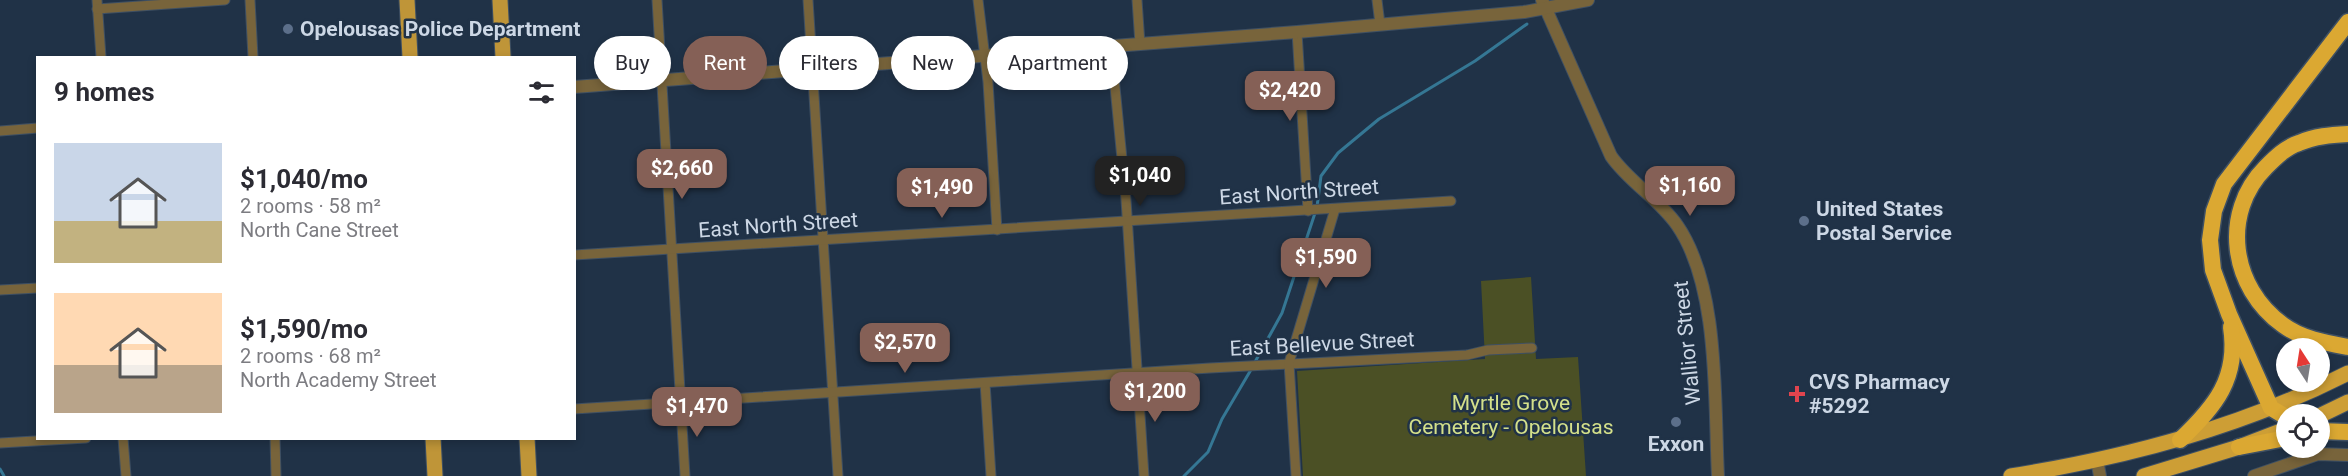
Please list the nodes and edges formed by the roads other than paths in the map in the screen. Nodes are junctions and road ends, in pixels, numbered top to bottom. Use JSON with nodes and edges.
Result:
{"nodes":[{"id":1,"x":225,"y":0,"type":"edge"},
{"id":2,"x":250,"y":0,"type":"edge"},
{"id":3,"x":407,"y":0,"type":"edge"},
{"id":4,"x":500,"y":0,"type":"edge"},
{"id":5,"x":657,"y":0,"type":"edge"},
{"id":6,"x":808,"y":0,"type":"edge"},
{"id":7,"x":978,"y":0,"type":"edge"},
{"id":8,"x":1137,"y":0,"type":"edge"},
{"id":9,"x":1377,"y":0,"type":"edge"},
{"id":10,"x":1588,"y":0,"type":"edge"},
{"id":11,"x":97,"y":5,"type":"edge"},
{"id":12,"x":1545,"y":5,"type":"edge"},
{"id":13,"x":2348,"y":22,"type":"edge"},
{"id":14,"x":1380,"y":24,"type":"junction"},
{"id":15,"x":1297,"y":32,"type":"junction"},
{"id":16,"x":659,"y":36,"type":"edge"},
{"id":17,"x":811,"y":36,"type":"edge"},
{"id":18,"x":1140,"y":44,"type":"junction"},
{"id":19,"x":1128,"y":45,"type":"edge"},
{"id":20,"x":985,"y":55,"type":"junction"},
{"id":21,"x":100,"y":56,"type":"edge"},
{"id":22,"x":253,"y":56,"type":"edge"},
{"id":23,"x":410,"y":56,"type":"edge"},
{"id":24,"x":503,"y":56,"type":"edge"},
{"id":25,"x":879,"y":64,"type":"edge"},
{"id":26,"x":779,"y":72,"type":"edge"},
{"id":27,"x":671,"y":79,"type":"edge"},
{"id":28,"x":594,"y":85,"type":"edge"},
{"id":29,"x":576,"y":87,"type":"edge"},
{"id":30,"x":663,"y":90,"type":"edge"},
{"id":31,"x":814,"y":90,"type":"edge"},
{"id":32,"x":1116,"y":90,"type":"edge"},
{"id":33,"x":36,"y":128,"type":"edge"},
{"id":34,"x":0,"y":131,"type":"edge"},
{"id":35,"x":2348,"y":135,"type":"edge"},
{"id":36,"x":1451,"y":201,"type":"dead end"},
{"id":37,"x":1335,"y":209,"type":"junction"},
{"id":38,"x":1314,"y":211,"type":"junction"},
{"id":39,"x":1127,"y":222,"type":"junction"},
{"id":40,"x":997,"y":230,"type":"junction"},
{"id":41,"x":824,"y":240,"type":"junction"},
{"id":42,"x":672,"y":250,"type":"junction"},
{"id":43,"x":576,"y":255,"type":"edge"},
{"id":44,"x":36,"y":288,"type":"edge"},
{"id":45,"x":0,"y":290,"type":"edge"},
{"id":46,"x":2229,"y":314,"type":"junction"},
{"id":47,"x":2348,"y":347,"type":"edge"},
{"id":48,"x":1532,"y":348,"type":"dead end"},
{"id":49,"x":1289,"y":363,"type":"junction"},
{"id":50,"x":1138,"y":372,"type":"junction"},
{"id":51,"x":2348,"y":373,"type":"edge"},
{"id":52,"x":985,"y":383,"type":"junction"},
{"id":53,"x":833,"y":393,"type":"junction"},
{"id":54,"x":681,"y":402,"type":"junction"},
{"id":55,"x":2348,"y":402,"type":"edge"},
{"id":56,"x":2271,"y":408,"type":"junction"},
{"id":57,"x":576,"y":409,"type":"edge"},
{"id":58,"x":2276,"y":411,"type":"edge"},
{"id":59,"x":2330,"y":411,"type":"edge"},
{"id":60,"x":2330,"y":431,"type":"edge"},
{"id":61,"x":2348,"y":432,"type":"edge"},
{"id":62,"x":2276,"y":433,"type":"edge"},
{"id":63,"x":52,"y":440,"type":"edge"},
{"id":64,"x":123,"y":440,"type":"edge"},
{"id":65,"x":274,"y":440,"type":"edge"},
{"id":66,"x":432,"y":440,"type":"edge"},
{"id":67,"x":527,"y":440,"type":"edge"},
{"id":68,"x":2180,"y":440,"type":"junction"},
{"id":69,"x":2276,"y":440,"type":"edge"},
{"id":70,"x":0,"y":443,"type":"edge"},
{"id":71,"x":2239,"y":447,"type":"junction"},
{"id":72,"x":2348,"y":455,"type":"edge"},
{"id":73,"x":2097,"y":460,"type":"junction"},
{"id":74,"x":126,"y":476,"type":"edge"},
{"id":75,"x":276,"y":476,"type":"edge"},
{"id":76,"x":435,"y":476,"type":"edge"},
{"id":77,"x":529,"y":476,"type":"edge"},
{"id":78,"x":685,"y":476,"type":"edge"},
{"id":79,"x":838,"y":476,"type":"edge"},
{"id":80,"x":991,"y":476,"type":"edge"},
{"id":81,"x":1144,"y":476,"type":"edge"},
{"id":82,"x":1296,"y":476,"type":"edge"},
{"id":83,"x":1718,"y":476,"type":"edge"},
{"id":84,"x":2011,"y":476,"type":"edge"},
{"id":85,"x":2100,"y":476,"type":"edge"},
{"id":86,"x":2144,"y":476,"type":"edge"},
{"id":87,"x":2254,"y":476,"type":"edge"}],
"edges":[{"from":1,"to":11,"type":"street"},
{"from":2,"to":22,"type":"street"},
{"from":3,"to":23,"type":"main road"},
{"from":4,"to":24,"type":"main road"},
{"from":5,"to":16,"type":"street"},
{"from":6,"to":17,"type":"street"},
{"from":7,"to":20,"type":"street"},
{"from":8,"to":18,"type":"street"},
{"from":9,"to":14,"type":"street"},
{"from":10,"to":12,"type":"street"},
{"from":11,"to":21,"type":"street"},
{"from":12,"to":14,"type":"street"},
{"from":12,"to":83,"type":"street","name":"Wallior Street"},
{"from":13,"to":46,"type":"highway"},
{"from":14,"to":15,"type":"street"},
{"from":15,"to":18,"type":"street"},
{"from":15,"to":38,"type":"street"},
{"from":18,"to":19,"type":"street"},
{"from":20,"to":25,"type":"street"},
{"from":20,"to":40,"type":"street"},
{"from":26,"to":27,"type":"street"},
{"from":28,"to":29,"type":"street"},
{"from":30,"to":42,"type":"street"},
{"from":31,"to":41,"type":"street"},
{"from":32,"to":39,"type":"street"},
{"from":33,"to":34,"type":"street"},
{"from":35,"to":47,"type":"highway"},
{"from":36,"to":37,"type":"street","name":"East North Street"},
{"from":37,"to":38,"type":"street","name":"East North Street"},
{"from":37,"to":49,"type":"street"},
{"from":38,"to":39,"type":"street","name":"East North Street"},
{"from":39,"to":40,"type":"street","name":"East North Street"},
{"from":39,"to":50,"type":"street"},
{"from":40,"to":41,"type":"street","name":"East North Street"},
{"from":41,"to":42,"type":"street","name":"East North Street"},
{"from":41,"to":53,"type":"street"},
{"from":42,"to":43,"type":"street","name":"East North Street"},
{"from":42,"to":54,"type":"street"},
{"from":44,"to":45,"type":"street"},
{"from":46,"to":56,"type":"highway"},
{"from":46,"to":68,"type":"highway"},
{"from":48,"to":49,"type":"street","name":"East Bellevue Street"},
{"from":49,"to":50,"type":"street","name":"East Bellevue Street"},
{"from":49,"to":82,"type":"street"},
{"from":50,"to":52,"type":"street","name":"East Bellevue Street"},
{"from":50,"to":81,"type":"street"},
{"from":51,"to":56,"type":"highway"},
{"from":52,"to":53,"type":"street","name":"East Bellevue Street"},
{"from":52,"to":80,"type":"street"},
{"from":53,"to":54,"type":"street","name":"East Bellevue Street"},
{"from":53,"to":79,"type":"street"},
{"from":54,"to":57,"type":"street","name":"East Bellevue Street"},
{"from":54,"to":78,"type":"street"},
{"from":55,"to":59,"type":"highway"},
{"from":56,"to":58,"type":"highway"},
{"from":56,"to":68,"type":"highway"},
{"from":60,"to":61,"type":"highway"},
{"from":62,"to":71,"type":"highway"},
{"from":63,"to":70,"type":"street"},
{"from":64,"to":74,"type":"street"},
{"from":65,"to":75,"type":"street"},
{"from":66,"to":76,"type":"main road"},
{"from":67,"to":77,"type":"main road"},
{"from":68,"to":73,"type":"highway"},
{"from":69,"to":71,"type":"highway"},
{"from":71,"to":86,"type":"highway"},
{"from":72,"to":87,"type":"street"},
{"from":73,"to":84,"type":"highway"},
{"from":73,"to":85,"type":"street"}]}
